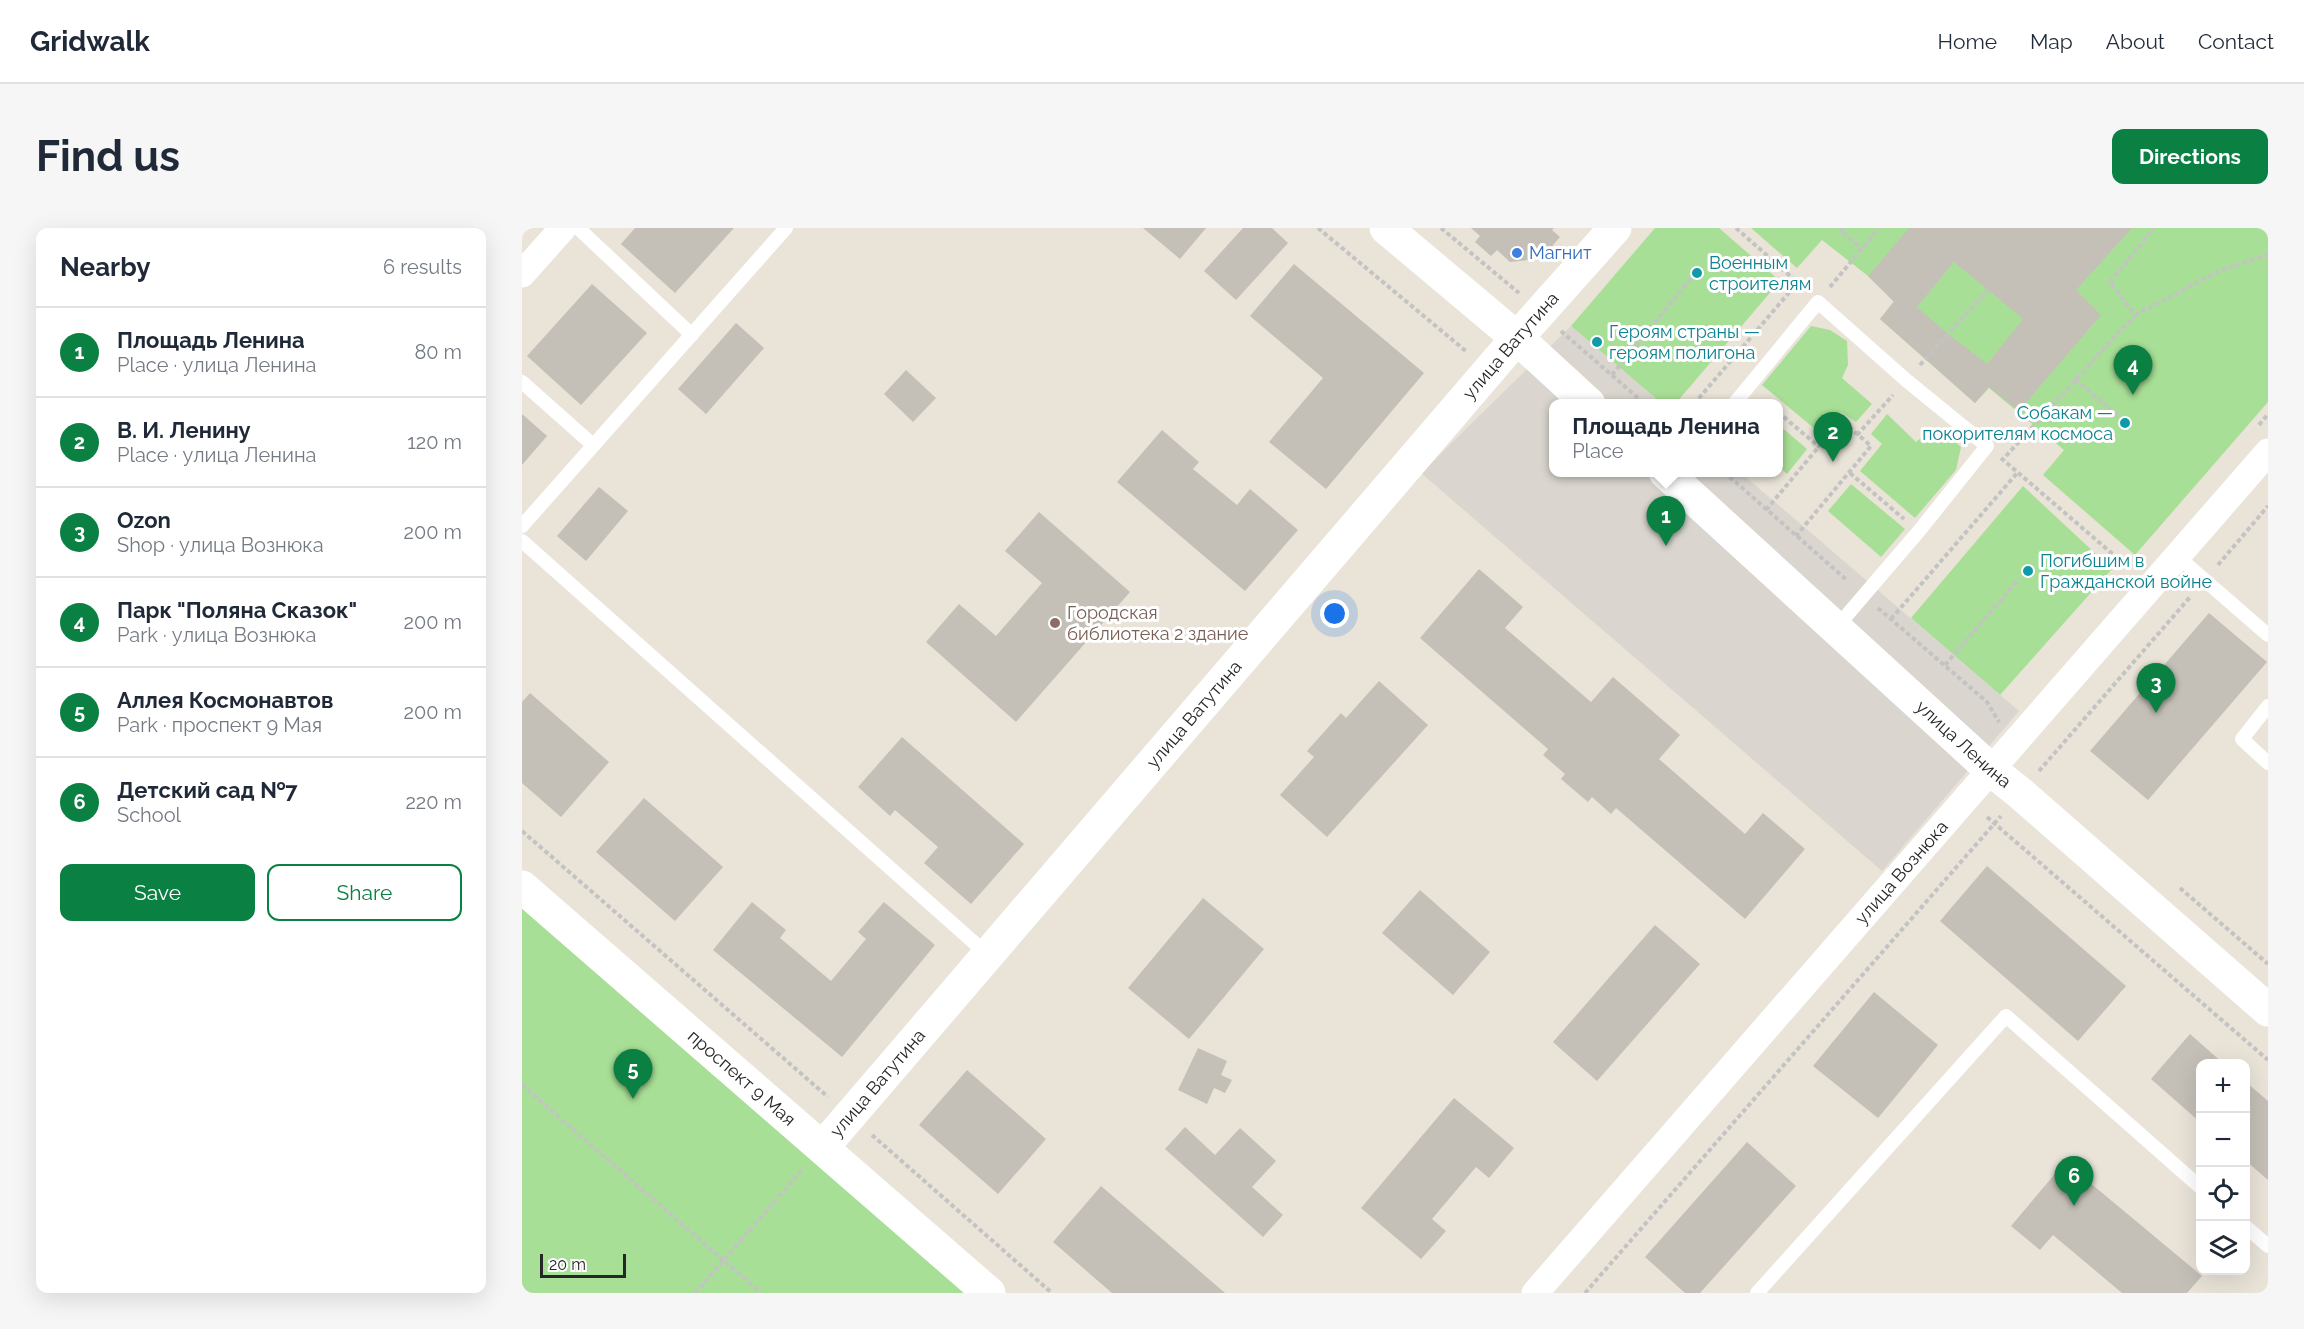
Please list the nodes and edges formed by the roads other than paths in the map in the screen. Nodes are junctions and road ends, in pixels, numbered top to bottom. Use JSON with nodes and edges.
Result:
{"nodes":[{"id":1,"x":563,"y":228,"type":"edge"},
{"id":2,"x":578,"y":228,"type":"edge"},
{"id":3,"x":786,"y":228,"type":"edge"},
{"id":4,"x":1386,"y":228,"type":"edge"},
{"id":5,"x":1614,"y":228,"type":"edge"},
{"id":6,"x":522,"y":274,"type":"edge"},
{"id":7,"x":692,"y":334,"type":"junction"},
{"id":8,"x":1517,"y":338,"type":"junction"},
{"id":9,"x":522,"y":382,"type":"edge"},
{"id":10,"x":1584,"y":399,"type":"edge"},
{"id":11,"x":1738,"y":399,"type":"edge"},
{"id":12,"x":593,"y":445,"type":"junction"},
{"id":13,"x":2268,"y":452,"type":"edge"},
{"id":14,"x":1673,"y":477,"type":"edge"},
{"id":15,"x":522,"y":525,"type":"edge"},
{"id":16,"x":522,"y":541,"type":"edge"},
{"id":17,"x":2177,"y":556,"type":"junction"},
{"id":18,"x":1835,"y":628,"type":"junction"},
{"id":19,"x":2268,"y":634,"type":"edge"},
{"id":20,"x":2268,"y":706,"type":"edge"},
{"id":21,"x":2268,"y":763,"type":"edge"},
{"id":22,"x":1991,"y":770,"type":"junction"},
{"id":23,"x":522,"y":887,"type":"edge"},
{"id":24,"x":988,"y":955,"type":"junction"},
{"id":25,"x":2268,"y":1010,"type":"edge"},
{"id":26,"x":823,"y":1147,"type":"junction"},
{"id":27,"x":2196,"y":1183,"type":"edge"},
{"id":28,"x":2250,"y":1230,"type":"edge"},
{"id":29,"x":2268,"y":1246,"type":"edge"},
{"id":30,"x":989,"y":1293,"type":"edge"},
{"id":31,"x":1535,"y":1293,"type":"edge"},
{"id":32,"x":1757,"y":1293,"type":"edge"}],
"edges":[{"from":1,"to":6,"type":"street"},
{"from":2,"to":7,"type":"lane"},
{"from":3,"to":7,"type":"lane"},
{"from":4,"to":8,"type":"street"},
{"from":5,"to":8,"type":"street","name":"улица Ватутина"},
{"from":7,"to":12,"type":"lane"},
{"from":8,"to":10,"type":"street"},
{"from":8,"to":24,"type":"street","name":"улица Ватутина"},
{"from":9,"to":12,"type":"lane"},
{"from":11,"to":18,"type":"lane"},
{"from":12,"to":15,"type":"lane"},
{"from":13,"to":17,"type":"street","name":"улица Вознюка"},
{"from":14,"to":18,"type":"street","name":"улица Ленина"},
{"from":16,"to":24,"type":"lane"},
{"from":17,"to":19,"type":"lane"},
{"from":17,"to":22,"type":"street","name":"улица Вознюка"},
{"from":18,"to":22,"type":"street","name":"улица Ленина"},
{"from":20,"to":21,"type":"lane"},
{"from":22,"to":25,"type":"street","name":"улица Ленина"},
{"from":22,"to":31,"type":"street","name":"улица Вознюка"},
{"from":23,"to":26,"type":"street","name":"проспект 9 Мая"},
{"from":24,"to":26,"type":"street","name":"улица Ватутина"},
{"from":26,"to":30,"type":"street","name":"проспект 9 Мая"},
{"from":27,"to":32,"type":"lane"},
{"from":28,"to":29,"type":"lane"}]}
